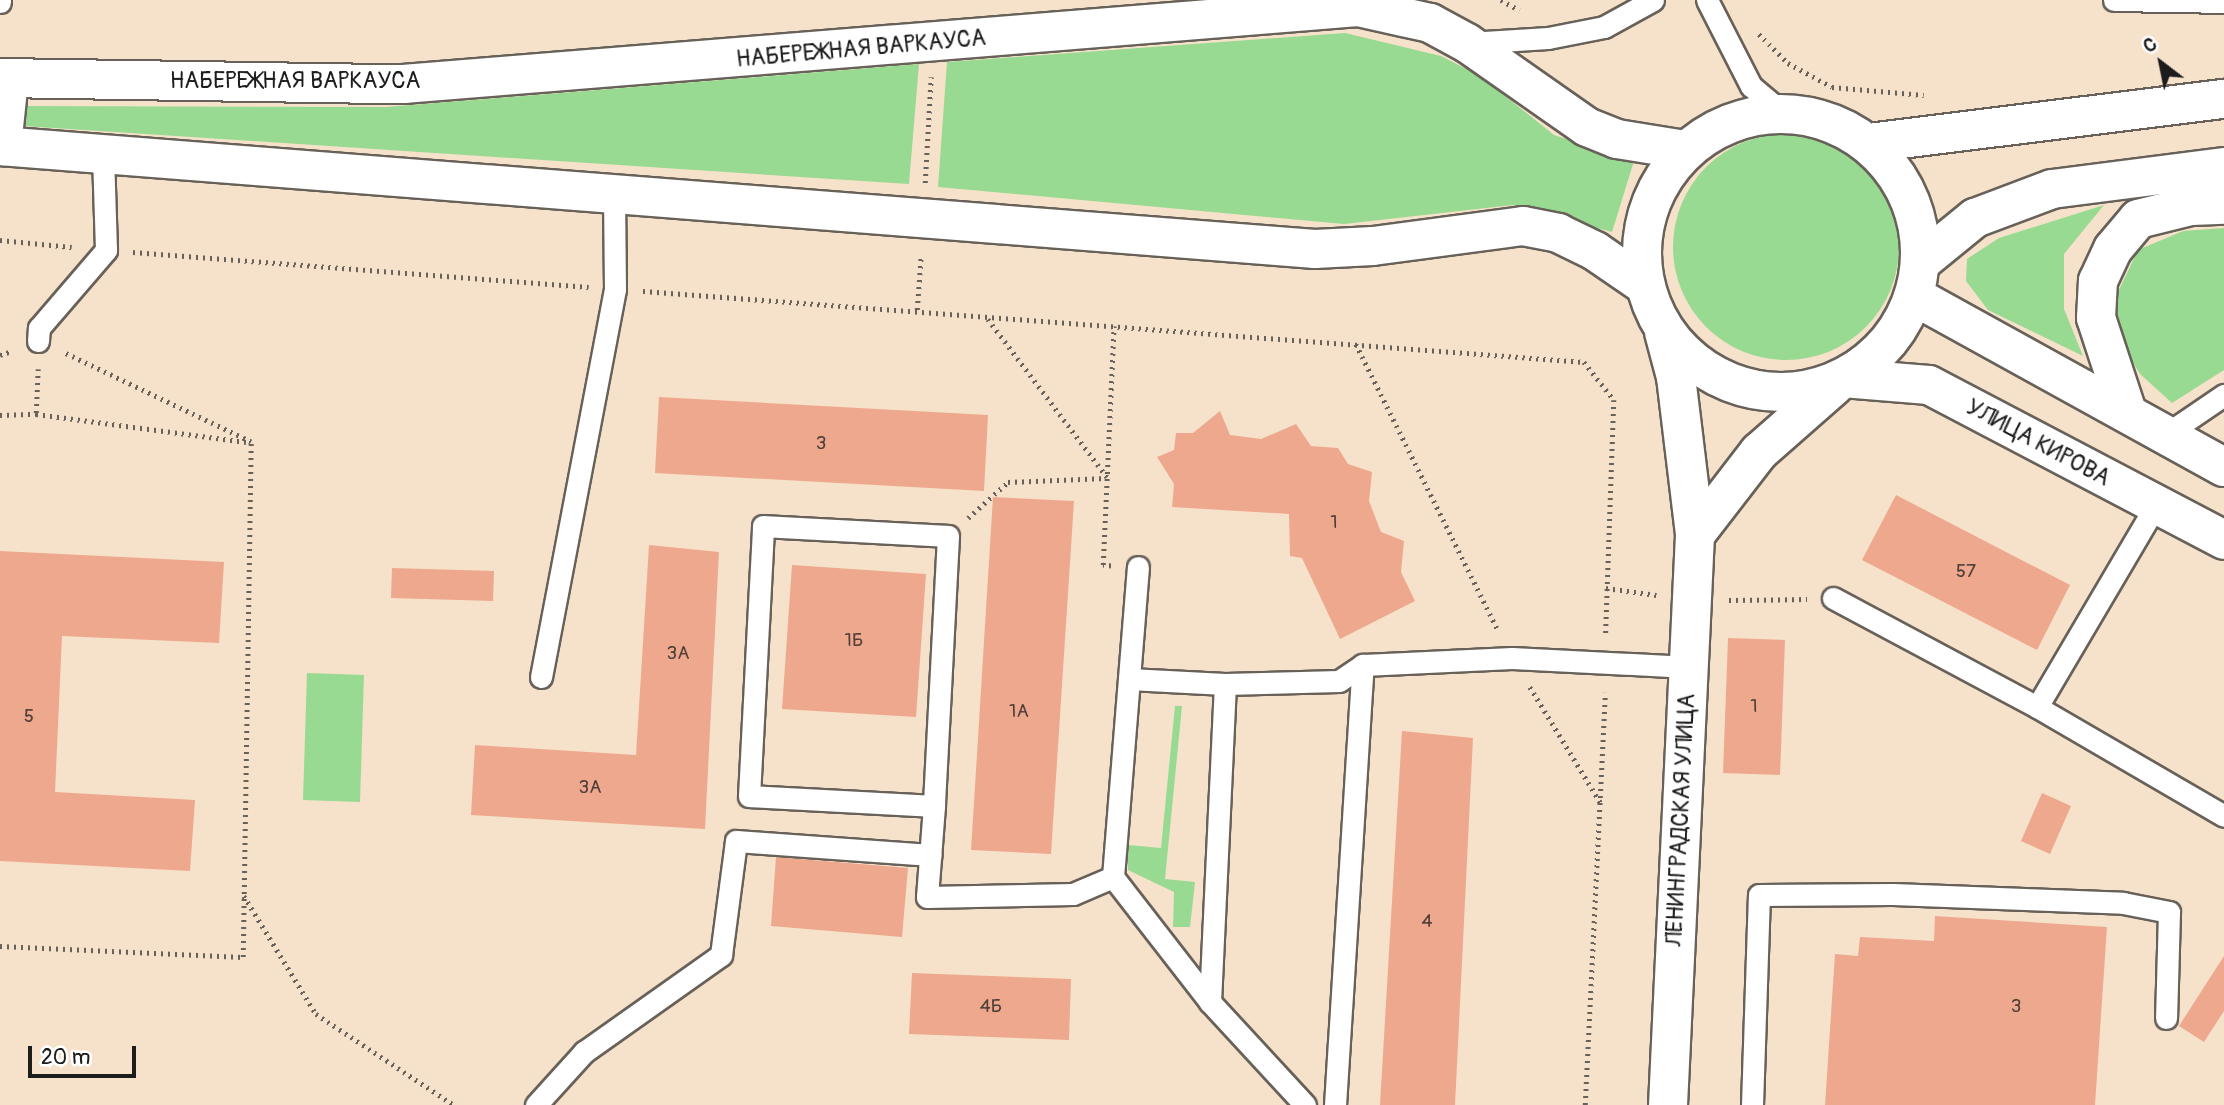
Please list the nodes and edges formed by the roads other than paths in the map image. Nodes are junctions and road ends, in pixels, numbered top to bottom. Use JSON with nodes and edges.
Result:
{"nodes":[{"id":1,"x":1653,"y":0,"type":"edge"},
{"id":2,"x":1707,"y":0,"type":"edge"},
{"id":3,"x":2113,"y":0,"type":"edge"},
{"id":4,"x":2224,"y":2,"type":"edge"},
{"id":5,"x":1467,"y":43,"type":"junction"},
{"id":6,"x":4,"y":78,"type":"edge"},
{"id":7,"x":2224,"y":99,"type":"edge"},
{"id":8,"x":1782,"y":112,"type":"junction"},
{"id":9,"x":1869,"y":143,"type":"junction"},
{"id":10,"x":1,"y":146,"type":"edge"},
{"id":11,"x":1685,"y":150,"type":"junction"},
{"id":12,"x":103,"y":157,"type":"junction"},
{"id":13,"x":2224,"y":167,"type":"edge"},
{"id":14,"x":614,"y":193,"type":"junction"},
{"id":15,"x":2224,"y":205,"type":"edge"},
{"id":16,"x":1917,"y":279,"type":"junction"},
{"id":17,"x":1643,"y":284,"type":"junction"},
{"id":18,"x":1664,"y":330,"type":"junction"},
{"id":19,"x":38,"y":341,"type":"road end"},
{"id":20,"x":1843,"y":379,"type":"junction"},
{"id":21,"x":2224,"y":395,"type":"edge"},
{"id":22,"x":2126,"y":409,"type":"junction"},
{"id":23,"x":2168,"y":433,"type":"junction"},
{"id":24,"x":2224,"y":467,"type":"edge"},
{"id":25,"x":2156,"y":505,"type":"junction"},
{"id":26,"x":1695,"y":535,"type":"junction"},
{"id":27,"x":2224,"y":540,"type":"edge"},
{"id":28,"x":1138,"y":567,"type":"dead end"},
{"id":29,"x":1833,"y":598,"type":"road end"},
{"id":30,"x":1363,"y":665,"type":"junction"},
{"id":31,"x":1688,"y":667,"type":"junction"},
{"id":32,"x":541,"y":677,"type":"dead end"},
{"id":33,"x":1129,"y":678,"type":"junction"},
{"id":34,"x":1225,"y":684,"type":"junction"},
{"id":35,"x":2037,"y":707,"type":"junction"},
{"id":36,"x":934,"y":806,"type":"junction"},
{"id":37,"x":2224,"y":816,"type":"edge"},
{"id":38,"x":930,"y":855,"type":"junction"},
{"id":39,"x":1113,"y":877,"type":"junction"},
{"id":40,"x":1210,"y":1002,"type":"junction"},
{"id":41,"x":2166,"y":1018,"type":"dead end"},
{"id":42,"x":536,"y":1105,"type":"edge"},
{"id":43,"x":1305,"y":1105,"type":"edge"},
{"id":44,"x":1335,"y":1105,"type":"edge"},
{"id":45,"x":1668,"y":1105,"type":"edge"},
{"id":46,"x":1752,"y":1105,"type":"edge"}],
"edges":[{"from":1,"to":5,"type":"lane"},
{"from":2,"to":8,"type":"lane"},
{"from":3,"to":4,"type":"lane"},
{"from":5,"to":6,"type":"main road","name":"НАБЕРЕЖНАЯ ВАРКАУСА"},
{"from":5,"to":11,"type":"main road","name":"НАБЕРЕЖНАЯ ВАРКАУСА"},
{"from":6,"to":10,"type":"main road"},
{"from":7,"to":9,"type":"main road"},
{"from":8,"to":9,"type":"main road"},
{"from":8,"to":11,"type":"main road"},
{"from":9,"to":16,"type":"main road"},
{"from":10,"to":12,"type":"main road"},
{"from":11,"to":17,"type":"main road"},
{"from":12,"to":14,"type":"main road"},
{"from":12,"to":19,"type":"lane"},
{"from":13,"to":16,"type":"main road"},
{"from":14,"to":17,"type":"main road"},
{"from":14,"to":32,"type":"lane"},
{"from":15,"to":22,"type":"main road"},
{"from":16,"to":20,"type":"main road"},
{"from":16,"to":22,"type":"main road"},
{"from":17,"to":18,"type":"main road"},
{"from":18,"to":20,"type":"main road"},
{"from":18,"to":26,"type":"main road","name":"ЛЕНИНГРАДСКАЯ УЛИЦА"},
{"from":20,"to":25,"type":"main road","name":"УЛИЦА КИРОВА"},
{"from":20,"to":26,"type":"main road"},
{"from":21,"to":23,"type":"lane"},
{"from":22,"to":23,"type":"main road"},
{"from":23,"to":24,"type":"main road"},
{"from":25,"to":27,"type":"main road","name":"УЛИЦА КИРОВА"},
{"from":25,"to":35,"type":"lane"},
{"from":26,"to":31,"type":"main road","name":"ЛЕНИНГРАДСКАЯ УЛИЦА"},
{"from":28,"to":33,"type":"lane"},
{"from":29,"to":35,"type":"lane"},
{"from":30,"to":31,"type":"lane"},
{"from":30,"to":34,"type":"lane"},
{"from":30,"to":44,"type":"lane"},
{"from":31,"to":45,"type":"main road","name":"ЛЕНИНГРАДСКАЯ УЛИЦА"},
{"from":33,"to":34,"type":"lane"},
{"from":33,"to":39,"type":"lane"},
{"from":34,"to":40,"type":"lane"},
{"from":35,"to":37,"type":"lane"},
{"from":36,"to":36,"type":"lane"},
{"from":36,"to":38,"type":"lane"},
{"from":38,"to":39,"type":"lane"},
{"from":38,"to":42,"type":"lane"},
{"from":39,"to":40,"type":"lane"},
{"from":40,"to":43,"type":"lane"},
{"from":41,"to":46,"type":"lane"}]}
